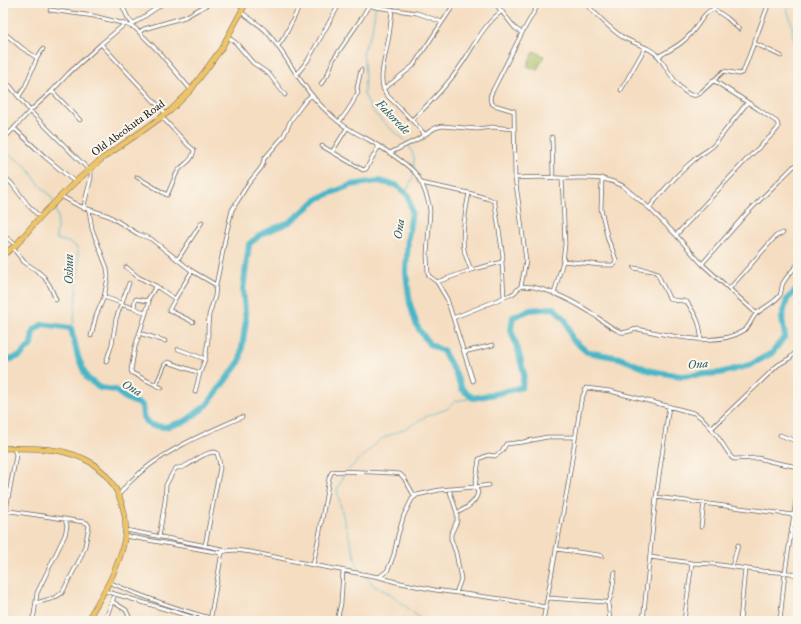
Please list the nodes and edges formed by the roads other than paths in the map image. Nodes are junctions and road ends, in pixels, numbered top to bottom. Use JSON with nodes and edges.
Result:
{"nodes":[{"id":1,"x":121,"y":3,"type":"edge"},
{"id":2,"x":164,"y":3,"type":"edge"},
{"id":3,"x":210,"y":3,"type":"edge"},
{"id":4,"x":234,"y":3,"type":"edge"},
{"id":5,"x":301,"y":3,"type":"edge"},
{"id":6,"x":340,"y":3,"type":"edge"},
{"id":7,"x":362,"y":3,"type":"edge"},
{"id":8,"x":455,"y":3,"type":"edge"},
{"id":9,"x":495,"y":3,"type":"edge"},
{"id":10,"x":540,"y":3,"type":"edge"},
{"id":11,"x":586,"y":3,"type":"edge"},
{"id":12,"x":716,"y":3,"type":"edge"},
{"id":13,"x":769,"y":3,"type":"edge"},
{"id":14,"x":369,"y":5,"type":"junction"},
{"id":15,"x":244,"y":8,"type":"edge"},
{"id":16,"x":392,"y":9,"type":"junction"},
{"id":17,"x":714,"y":9,"type":"junction"},
{"id":18,"x":50,"y":10,"type":"dead end"},
{"id":19,"x":502,"y":11,"type":"junction"},
{"id":20,"x":442,"y":22,"type":"junction"},
{"id":21,"x":126,"y":24,"type":"junction"},
{"id":22,"x":132,"y":25,"type":"junction"},
{"id":23,"x":739,"y":29,"type":"dead end"},
{"id":24,"x":3,"y":32,"type":"edge"},
{"id":25,"x":139,"y":32,"type":"junction"},
{"id":26,"x":522,"y":33,"type":"junction"},
{"id":27,"x":228,"y":37,"type":"junction"},
{"id":28,"x":754,"y":43,"type":"junction"},
{"id":29,"x":100,"y":44,"type":"junction"},
{"id":30,"x":278,"y":46,"type":"junction"},
{"id":31,"x":645,"y":48,"type":"junction"},
{"id":32,"x":43,"y":49,"type":"dead end"},
{"id":33,"x":659,"y":56,"type":"junction"},
{"id":34,"x":781,"y":56,"type":"dead end"},
{"id":35,"x":36,"y":58,"type":"junction"},
{"id":36,"x":361,"y":70,"type":"dead end"},
{"id":37,"x":296,"y":74,"type":"junction"},
{"id":38,"x":3,"y":80,"type":"edge"},
{"id":39,"x":713,"y":80,"type":"junction"},
{"id":40,"x":321,"y":84,"type":"dead end"},
{"id":41,"x":383,"y":89,"type":"junction"},
{"id":42,"x":191,"y":90,"type":"junction"},
{"id":43,"x":621,"y":90,"type":"dead end"},
{"id":44,"x":52,"y":91,"type":"junction"},
{"id":45,"x":285,"y":95,"type":"dead end"},
{"id":46,"x":312,"y":95,"type":"junction"},
{"id":47,"x":19,"y":96,"type":"junction"},
{"id":48,"x":748,"y":102,"type":"junction"},
{"id":49,"x":30,"y":110,"type":"junction"},
{"id":50,"x":164,"y":115,"type":"junction"},
{"id":51,"x":80,"y":120,"type":"dead end"},
{"id":52,"x":412,"y":120,"type":"junction"},
{"id":53,"x":339,"y":122,"type":"junction"},
{"id":54,"x":3,"y":128,"type":"edge"},
{"id":55,"x":14,"y":128,"type":"junction"},
{"id":56,"x":347,"y":128,"type":"junction"},
{"id":57,"x":514,"y":129,"type":"junction"},
{"id":58,"x":9,"y":133,"type":"junction"},
{"id":59,"x":425,"y":135,"type":"junction"},
{"id":60,"x":552,"y":137,"type":"dead end"},
{"id":61,"x":3,"y":140,"type":"edge"},
{"id":62,"x":322,"y":146,"type":"dead end"},
{"id":63,"x":379,"y":146,"type":"junction"},
{"id":64,"x":332,"y":152,"type":"junction"},
{"id":65,"x":390,"y":153,"type":"junction"},
{"id":66,"x":798,"y":164,"type":"edge"},
{"id":67,"x":89,"y":170,"type":"junction"},
{"id":68,"x":3,"y":175,"type":"edge"},
{"id":69,"x":137,"y":176,"type":"dead end"},
{"id":70,"x":553,"y":177,"type":"junction"},
{"id":71,"x":515,"y":178,"type":"junction"},
{"id":72,"x":562,"y":178,"type":"junction"},
{"id":73,"x":602,"y":178,"type":"junction"},
{"id":74,"x":75,"y":182,"type":"junction"},
{"id":75,"x":421,"y":183,"type":"junction"},
{"id":76,"x":469,"y":193,"type":"junction"},
{"id":77,"x":61,"y":196,"type":"junction"},
{"id":78,"x":649,"y":208,"type":"junction"},
{"id":79,"x":84,"y":209,"type":"junction"},
{"id":80,"x":89,"y":210,"type":"junction"},
{"id":81,"x":40,"y":217,"type":"junction"},
{"id":82,"x":202,"y":222,"type":"dead end"},
{"id":83,"x":783,"y":233,"type":"dead end"},
{"id":84,"x":3,"y":235,"type":"edge"},
{"id":85,"x":676,"y":235,"type":"junction"},
{"id":86,"x":14,"y":247,"type":"junction"},
{"id":87,"x":3,"y":255,"type":"edge"},
{"id":88,"x":178,"y":259,"type":"junction"},
{"id":89,"x":502,"y":262,"type":"junction"},
{"id":90,"x":563,"y":262,"type":"junction"},
{"id":91,"x":702,"y":264,"type":"junction"},
{"id":92,"x":798,"y":264,"type":"edge"},
{"id":93,"x":126,"y":267,"type":"dead end"},
{"id":94,"x":634,"y":268,"type":"dead end"},
{"id":95,"x":471,"y":270,"type":"junction"},
{"id":96,"x":192,"y":271,"type":"junction"},
{"id":97,"x":437,"y":282,"type":"junction"},
{"id":98,"x":129,"y":283,"type":"dead end"},
{"id":99,"x":216,"y":285,"type":"junction"},
{"id":100,"x":156,"y":286,"type":"junction"},
{"id":101,"x":521,"y":286,"type":"junction"},
{"id":102,"x":730,"y":288,"type":"junction"},
{"id":103,"x":554,"y":294,"type":"junction"},
{"id":104,"x":104,"y":297,"type":"junction"},
{"id":105,"x":504,"y":297,"type":"junction"},
{"id":106,"x":175,"y":298,"type":"junction"},
{"id":107,"x":148,"y":299,"type":"junction"},
{"id":108,"x":56,"y":300,"type":"dead end"},
{"id":109,"x":122,"y":303,"type":"junction"},
{"id":110,"x":134,"y":308,"type":"junction"},
{"id":111,"x":146,"y":313,"type":"junction"},
{"id":112,"x":756,"y":313,"type":"junction"},
{"id":113,"x":453,"y":318,"type":"junction"},
{"id":114,"x":193,"y":322,"type":"dead end"},
{"id":115,"x":139,"y":333,"type":"junction"},
{"id":116,"x":91,"y":336,"type":"dead end"},
{"id":117,"x":701,"y":340,"type":"junction"},
{"id":118,"x":165,"y":341,"type":"dead end"},
{"id":119,"x":493,"y":344,"type":"dead end"},
{"id":120,"x":178,"y":349,"type":"dead end"},
{"id":121,"x":798,"y":350,"type":"edge"},
{"id":122,"x":464,"y":352,"type":"junction"},
{"id":123,"x":205,"y":359,"type":"junction"},
{"id":124,"x":106,"y":362,"type":"dead end"},
{"id":125,"x":200,"y":373,"type":"junction"},
{"id":126,"x":473,"y":381,"type":"dead end"},
{"id":127,"x":156,"y":385,"type":"junction"},
{"id":128,"x":162,"y":388,"type":"dead end"},
{"id":129,"x":195,"y":392,"type":"dead end"},
{"id":130,"x":670,"y":406,"type":"junction"},
{"id":131,"x":242,"y":417,"type":"dead end"},
{"id":132,"x":712,"y":428,"type":"junction"},
{"id":133,"x":780,"y":435,"type":"dead end"},
{"id":134,"x":576,"y":437,"type":"junction"},
{"id":135,"x":798,"y":442,"type":"edge"},
{"id":136,"x":3,"y":448,"type":"edge"},
{"id":137,"x":14,"y":449,"type":"junction"},
{"id":138,"x":798,"y":467,"type":"edge"},
{"id":139,"x":489,"y":485,"type":"dead end"},
{"id":140,"x":798,"y":487,"type":"edge"},
{"id":141,"x":475,"y":488,"type":"junction"},
{"id":142,"x":449,"y":489,"type":"junction"},
{"id":143,"x":119,"y":495,"type":"junction"},
{"id":144,"x":415,"y":497,"type":"junction"},
{"id":145,"x":656,"y":497,"type":"junction"},
{"id":146,"x":704,"y":503,"type":"junction"},
{"id":147,"x":4,"y":510,"type":"edge"},
{"id":148,"x":456,"y":513,"type":"junction"},
{"id":149,"x":794,"y":515,"type":"junction"},
{"id":150,"x":65,"y":519,"type":"junction"},
{"id":151,"x":3,"y":526,"type":"edge"},
{"id":152,"x":701,"y":526,"type":"dead end"},
{"id":153,"x":126,"y":533,"type":"junction"},
{"id":154,"x":159,"y":537,"type":"junction"},
{"id":155,"x":738,"y":545,"type":"dead end"},
{"id":156,"x":205,"y":546,"type":"junction"},
{"id":157,"x":556,"y":549,"type":"junction"},
{"id":158,"x":224,"y":550,"type":"junction"},
{"id":159,"x":221,"y":553,"type":"junction"},
{"id":160,"x":602,"y":556,"type":"dead end"},
{"id":161,"x":650,"y":557,"type":"junction"},
{"id":162,"x":692,"y":562,"type":"junction"},
{"id":163,"x":313,"y":565,"type":"junction"},
{"id":164,"x":732,"y":567,"type":"junction"},
{"id":165,"x":745,"y":569,"type":"junction"},
{"id":166,"x":343,"y":571,"type":"junction"},
{"id":167,"x":614,"y":572,"type":"dead end"},
{"id":168,"x":785,"y":573,"type":"junction"},
{"id":169,"x":798,"y":576,"type":"edge"},
{"id":170,"x":379,"y":577,"type":"junction"},
{"id":171,"x":109,"y":582,"type":"junction"},
{"id":172,"x":127,"y":590,"type":"junction"},
{"id":173,"x":105,"y":591,"type":"junction"},
{"id":174,"x":456,"y":593,"type":"junction"},
{"id":175,"x":115,"y":594,"type":"junction"},
{"id":176,"x":135,"y":594,"type":"junction"},
{"id":177,"x":124,"y":597,"type":"junction"},
{"id":178,"x":548,"y":598,"type":"junction"},
{"id":179,"x":132,"y":599,"type":"junction"},
{"id":180,"x":113,"y":602,"type":"junction"},
{"id":181,"x":36,"y":603,"type":"junction"},
{"id":182,"x":608,"y":603,"type":"junction"},
{"id":183,"x":545,"y":607,"type":"junction"},
{"id":184,"x":210,"y":619,"type":"edge"},
{"id":185,"x":31,"y":621,"type":"edge"},
{"id":186,"x":87,"y":621,"type":"edge"},
{"id":187,"x":105,"y":621,"type":"edge"},
{"id":188,"x":131,"y":621,"type":"edge"},
{"id":189,"x":205,"y":621,"type":"edge"},
{"id":190,"x":337,"y":621,"type":"edge"},
{"id":191,"x":543,"y":621,"type":"edge"},
{"id":192,"x":610,"y":621,"type":"edge"},
{"id":193,"x":643,"y":621,"type":"edge"},
{"id":194,"x":684,"y":621,"type":"edge"},
{"id":195,"x":740,"y":621,"type":"edge"},
{"id":196,"x":780,"y":621,"type":"edge"}],
"edges":[{"from":1,"to":22,"type":"street"},
{"from":2,"to":22,"type":"street"},
{"from":3,"to":25,"type":"street"},
{"from":4,"to":15,"type":"street"},
{"from":5,"to":30,"type":"street"},
{"from":6,"to":37,"type":"street"},
{"from":7,"to":14,"type":"street"},
{"from":8,"to":20,"type":"street"},
{"from":9,"to":19,"type":"street"},
{"from":10,"to":26,"type":"street"},
{"from":11,"to":31,"type":"street"},
{"from":12,"to":17,"type":"street"},
{"from":13,"to":28,"type":"street"},
{"from":14,"to":16,"type":"street"},
{"from":14,"to":40,"type":"street"},
{"from":15,"to":27,"type":"highway","name":"Old Abeokuta Road"},
{"from":15,"to":30,"type":"street"},
{"from":16,"to":20,"type":"street"},
{"from":16,"to":41,"type":"street"},
{"from":17,"to":23,"type":"street"},
{"from":17,"to":33,"type":"street"},
{"from":18,"to":21,"type":"street"},
{"from":19,"to":26,"type":"street"},
{"from":19,"to":52,"type":"street"},
{"from":20,"to":41,"type":"street"},
{"from":21,"to":22,"type":"street"},
{"from":21,"to":29,"type":"street"},
{"from":22,"to":25,"type":"street"},
{"from":24,"to":35,"type":"street"},
{"from":25,"to":42,"type":"street"},
{"from":26,"to":57,"type":"street"},
{"from":27,"to":42,"type":"highway","name":"Old Abeokuta Road"},
{"from":27,"to":45,"type":"street"},
{"from":28,"to":34,"type":"street"},
{"from":28,"to":39,"type":"street"},
{"from":29,"to":44,"type":"street"},
{"from":29,"to":50,"type":"street"},
{"from":30,"to":37,"type":"street"},
{"from":31,"to":33,"type":"street"},
{"from":31,"to":43,"type":"street"},
{"from":32,"to":35,"type":"street"},
{"from":33,"to":39,"type":"street"},
{"from":35,"to":47,"type":"street"},
{"from":36,"to":53,"type":"street"},
{"from":37,"to":46,"type":"street"},
{"from":38,"to":47,"type":"street"},
{"from":39,"to":48,"type":"street"},
{"from":41,"to":52,"type":"street"},
{"from":42,"to":50,"type":"highway","name":"Old Abeokuta Road"},
{"from":44,"to":49,"type":"street"},
{"from":44,"to":51,"type":"street"},
{"from":46,"to":53,"type":"street"},
{"from":46,"to":99,"type":"street"},
{"from":47,"to":49,"type":"street"},
{"from":48,"to":78,"type":"street"},
{"from":48,"to":85,"type":"street"},
{"from":49,"to":55,"type":"street"},
{"from":49,"to":67,"type":"street"},
{"from":50,"to":67,"type":"highway","name":"Old Abeokuta Road"},
{"from":50,"to":69,"type":"street"},
{"from":52,"to":59,"type":"street"},
{"from":53,"to":56,"type":"street"},
{"from":54,"to":58,"type":"street"},
{"from":55,"to":58,"type":"street"},
{"from":55,"to":74,"type":"street"},
{"from":56,"to":63,"type":"street"},
{"from":56,"to":64,"type":"street"},
{"from":57,"to":59,"type":"street"},
{"from":57,"to":71,"type":"street"},
{"from":58,"to":61,"type":"street"},
{"from":59,"to":65,"type":"street"},
{"from":60,"to":70,"type":"street"},
{"from":62,"to":64,"type":"street"},
{"from":63,"to":64,"type":"street"},
{"from":63,"to":65,"type":"street"},
{"from":65,"to":75,"type":"street"},
{"from":66,"to":91,"type":"street"},
{"from":67,"to":74,"type":"highway","name":"Old Abeokuta Road"},
{"from":67,"to":79,"type":"street"},
{"from":68,"to":81,"type":"street"},
{"from":70,"to":71,"type":"street"},
{"from":70,"to":72,"type":"street"},
{"from":71,"to":101,"type":"street"},
{"from":72,"to":73,"type":"street"},
{"from":72,"to":90,"type":"street"},
{"from":73,"to":78,"type":"street"},
{"from":73,"to":90,"type":"street"},
{"from":74,"to":77,"type":"highway","name":"Old Abeokuta Road"},
{"from":75,"to":76,"type":"street"},
{"from":75,"to":97,"type":"street"},
{"from":76,"to":89,"type":"street"},
{"from":76,"to":95,"type":"street"},
{"from":77,"to":79,"type":"street"},
{"from":77,"to":81,"type":"highway","name":"Old Abeokuta Road"},
{"from":78,"to":85,"type":"street"},
{"from":79,"to":80,"type":"street"},
{"from":80,"to":88,"type":"street"},
{"from":80,"to":104,"type":"street"},
{"from":81,"to":86,"type":"highway","name":"Old Abeokuta Road"},
{"from":82,"to":88,"type":"street"},
{"from":83,"to":102,"type":"street"},
{"from":84,"to":86,"type":"street"},
{"from":85,"to":91,"type":"street"},
{"from":86,"to":87,"type":"highway","name":"Old Abeokuta Road"},
{"from":86,"to":108,"type":"street"},
{"from":88,"to":96,"type":"street"},
{"from":89,"to":95,"type":"street"},
{"from":89,"to":105,"type":"street"},
{"from":90,"to":103,"type":"street"},
{"from":91,"to":102,"type":"street"},
{"from":92,"to":112,"type":"street"},
{"from":93,"to":100,"type":"street"},
{"from":94,"to":117,"type":"street"},
{"from":95,"to":97,"type":"street"},
{"from":96,"to":99,"type":"street"},
{"from":96,"to":106,"type":"street"},
{"from":97,"to":113,"type":"street"},
{"from":98,"to":109,"type":"street"},
{"from":99,"to":123,"type":"street"},
{"from":100,"to":106,"type":"street"},
{"from":100,"to":107,"type":"street"},
{"from":101,"to":103,"type":"street"},
{"from":101,"to":105,"type":"street"},
{"from":102,"to":112,"type":"street"},
{"from":103,"to":117,"type":"street"},
{"from":104,"to":109,"type":"street"},
{"from":104,"to":116,"type":"street"},
{"from":105,"to":113,"type":"street"},
{"from":106,"to":114,"type":"street"},
{"from":107,"to":110,"type":"street"},
{"from":107,"to":111,"type":"street"},
{"from":109,"to":110,"type":"street"},
{"from":109,"to":124,"type":"street"},
{"from":110,"to":111,"type":"street"},
{"from":111,"to":115,"type":"street"},
{"from":112,"to":117,"type":"street"},
{"from":113,"to":122,"type":"street"},
{"from":115,"to":118,"type":"street"},
{"from":115,"to":127,"type":"street"},
{"from":119,"to":122,"type":"street"},
{"from":120,"to":123,"type":"street"},
{"from":121,"to":132,"type":"street"},
{"from":122,"to":126,"type":"street"},
{"from":123,"to":125,"type":"street"},
{"from":125,"to":127,"type":"street"},
{"from":125,"to":129,"type":"street"},
{"from":127,"to":128,"type":"street"},
{"from":130,"to":132,"type":"street"},
{"from":130,"to":134,"type":"street"},
{"from":130,"to":145,"type":"street"},
{"from":131,"to":143,"type":"street"},
{"from":132,"to":138,"type":"street"},
{"from":133,"to":135,"type":"street"},
{"from":134,"to":141,"type":"street"},
{"from":134,"to":157,"type":"street"},
{"from":136,"to":137,"type":"highway"},
{"from":137,"to":143,"type":"highway"},
{"from":137,"to":147,"type":"street"},
{"from":139,"to":141,"type":"street"},
{"from":140,"to":149,"type":"street"},
{"from":141,"to":142,"type":"street"},
{"from":141,"to":148,"type":"street"},
{"from":142,"to":144,"type":"street"},
{"from":142,"to":148,"type":"street"},
{"from":143,"to":153,"type":"highway"},
{"from":144,"to":163,"type":"street"},
{"from":144,"to":170,"type":"street"},
{"from":145,"to":146,"type":"street"},
{"from":145,"to":161,"type":"street"},
{"from":146,"to":149,"type":"street"},
{"from":146,"to":152,"type":"street"},
{"from":147,"to":150,"type":"street"},
{"from":147,"to":151,"type":"street"},
{"from":148,"to":174,"type":"street"},
{"from":149,"to":168,"type":"street"},
{"from":150,"to":181,"type":"street"},
{"from":150,"to":181,"type":"street"},
{"from":153,"to":154,"type":"street"},
{"from":153,"to":159,"type":"street"},
{"from":153,"to":171,"type":"highway"},
{"from":154,"to":156,"type":"street"},
{"from":154,"to":156,"type":"street"},
{"from":155,"to":164,"type":"street"},
{"from":156,"to":158,"type":"street"},
{"from":157,"to":160,"type":"street"},
{"from":157,"to":178,"type":"street"},
{"from":158,"to":159,"type":"street"},
{"from":158,"to":163,"type":"street"},
{"from":159,"to":184,"type":"street"},
{"from":161,"to":162,"type":"street"},
{"from":161,"to":193,"type":"street"},
{"from":162,"to":164,"type":"street"},
{"from":162,"to":194,"type":"street"},
{"from":163,"to":166,"type":"street"},
{"from":164,"to":165,"type":"street"},
{"from":165,"to":168,"type":"street"},
{"from":165,"to":195,"type":"street"},
{"from":166,"to":170,"type":"street"},
{"from":166,"to":190,"type":"street"},
{"from":167,"to":182,"type":"street"},
{"from":168,"to":169,"type":"street"},
{"from":168,"to":196,"type":"street"},
{"from":170,"to":174,"type":"street"},
{"from":171,"to":172,"type":"street"},
{"from":171,"to":173,"type":"highway"},
{"from":172,"to":176,"type":"street"},
{"from":172,"to":177,"type":"street"},
{"from":173,"to":175,"type":"street"},
{"from":173,"to":186,"type":"highway"},
{"from":174,"to":183,"type":"street"},
{"from":175,"to":177,"type":"street"},
{"from":175,"to":180,"type":"street"},
{"from":176,"to":179,"type":"street"},
{"from":176,"to":184,"type":"street"},
{"from":177,"to":179,"type":"street"},
{"from":178,"to":182,"type":"street"},
{"from":178,"to":183,"type":"street"},
{"from":179,"to":189,"type":"street"},
{"from":180,"to":187,"type":"street"},
{"from":180,"to":188,"type":"street"},
{"from":181,"to":185,"type":"street"},
{"from":182,"to":192,"type":"street"},
{"from":183,"to":191,"type":"street"}]}
